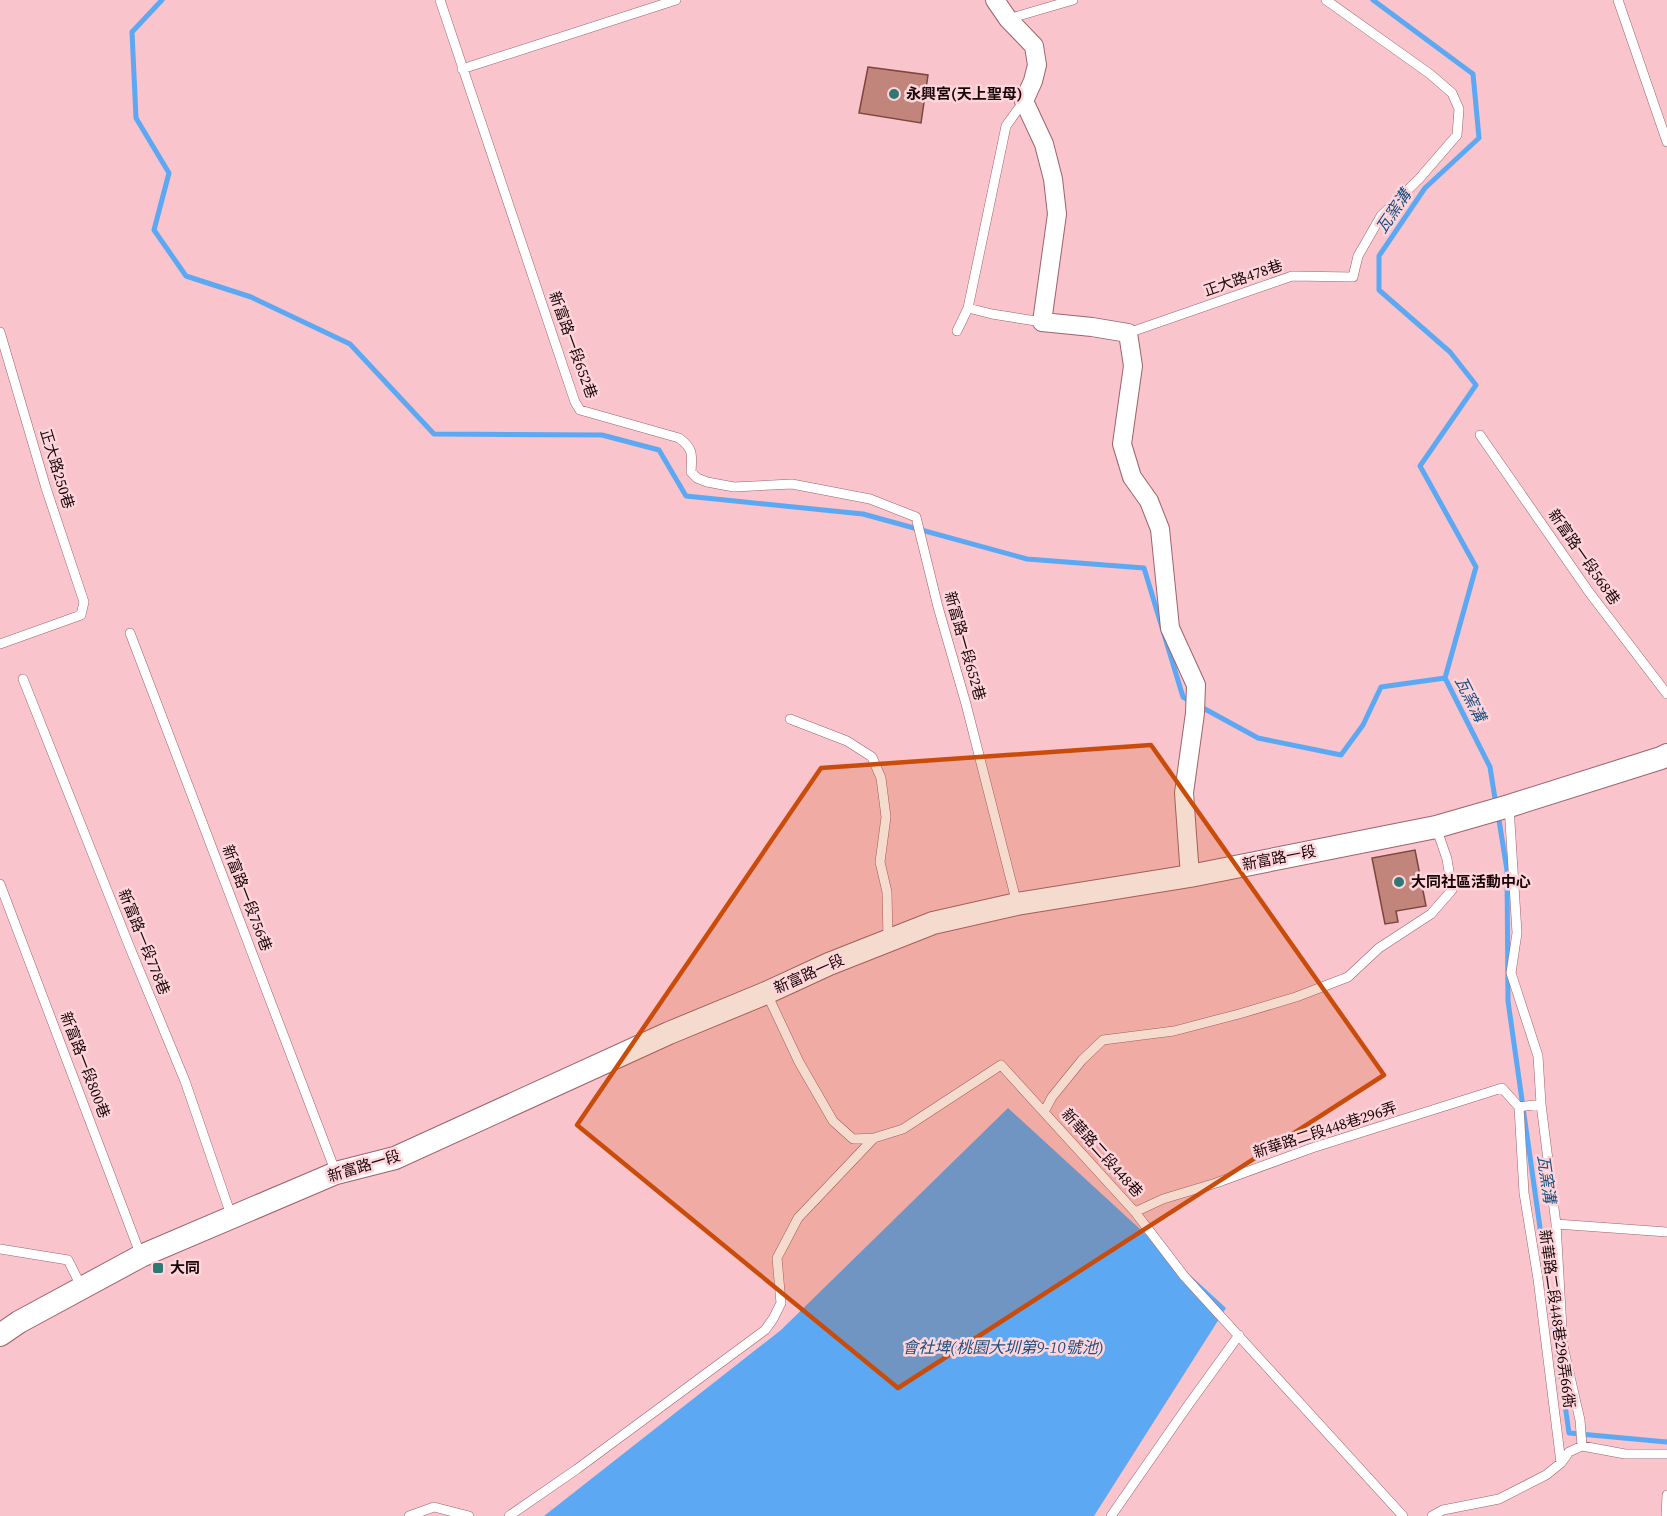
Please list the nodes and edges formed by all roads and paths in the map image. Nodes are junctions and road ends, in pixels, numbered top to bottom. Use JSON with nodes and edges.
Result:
{"nodes":[{"id":1,"x":440,"y":0,"type":"edge"},
{"id":2,"x":676,"y":0,"type":"edge"},
{"id":3,"x":995,"y":0,"type":"edge"},
{"id":4,"x":1073,"y":0,"type":"edge"},
{"id":5,"x":1326,"y":0,"type":"edge"},
{"id":6,"x":1618,"y":0,"type":"edge"},
{"id":7,"x":1008,"y":19,"type":"junction"},
{"id":8,"x":462,"y":69,"type":"junction"},
{"id":9,"x":1024,"y":101,"type":"junction"},
{"id":10,"x":1667,"y":142,"type":"edge"},
{"id":11,"x":968,"y":308,"type":"junction"},
{"id":12,"x":1042,"y":322,"type":"junction"},
{"id":13,"x":957,"y":331,"type":"dead end"},
{"id":14,"x":0,"y":332,"type":"edge"},
{"id":15,"x":1128,"y":333,"type":"junction"},
{"id":16,"x":11,"y":369,"type":"junction"},
{"id":17,"x":0,"y":373,"type":"edge"},
{"id":18,"x":1480,"y":435,"type":"dead end"},
{"id":19,"x":130,"y":633,"type":"dead end"},
{"id":20,"x":0,"y":644,"type":"edge"},
{"id":21,"x":23,"y":679,"type":"dead end"},
{"id":22,"x":1667,"y":694,"type":"edge"},
{"id":23,"x":790,"y":719,"type":"dead end"},
{"id":24,"x":1667,"y":755,"type":"edge"},
{"id":25,"x":1509,"y":806,"type":"junction"},
{"id":26,"x":1436,"y":827,"type":"junction"},
{"id":27,"x":1190,"y":876,"type":"junction"},
{"id":28,"x":0,"y":884,"type":"edge"},
{"id":29,"x":1017,"y":904,"type":"junction"},
{"id":30,"x":888,"y":941,"type":"junction"},
{"id":31,"x":766,"y":993,"type":"junction"},
{"id":32,"x":1541,"y":1104,"type":"junction"},
{"id":33,"x":1519,"y":1107,"type":"junction"},
{"id":34,"x":1044,"y":1112,"type":"junction"},
{"id":35,"x":874,"y":1138,"type":"junction"},
{"id":36,"x":336,"y":1173,"type":"junction"},
{"id":37,"x":1135,"y":1212,"type":"junction"},
{"id":38,"x":232,"y":1218,"type":"junction"},
{"id":39,"x":1556,"y":1224,"type":"junction"},
{"id":40,"x":1667,"y":1232,"type":"edge"},
{"id":41,"x":0,"y":1249,"type":"edge"},
{"id":42,"x":141,"y":1256,"type":"junction"},
{"id":43,"x":82,"y":1288,"type":"junction"},
{"id":44,"x":0,"y":1335,"type":"edge"},
{"id":45,"x":1239,"y":1335,"type":"junction"},
{"id":46,"x":1582,"y":1446,"type":"junction"},
{"id":47,"x":1667,"y":1454,"type":"edge"},
{"id":48,"x":1561,"y":1463,"type":"junction"},
{"id":49,"x":1667,"y":1495,"type":"edge"},
{"id":50,"x":409,"y":1516,"type":"edge"},
{"id":51,"x":469,"y":1516,"type":"edge"},
{"id":52,"x":508,"y":1516,"type":"edge"},
{"id":53,"x":1111,"y":1516,"type":"edge"},
{"id":54,"x":1403,"y":1516,"type":"edge"},
{"id":55,"x":1432,"y":1516,"type":"edge"},
{"id":56,"x":1666,"y":1516,"type":"edge"}],
"edges":[{"from":1,"to":8,"type":"lane","name":"新富路一段652巷"},
{"from":2,"to":8,"type":"lane"},
{"from":3,"to":7,"type":"street"},
{"from":4,"to":7,"type":"lane"},
{"from":5,"to":15,"type":"lane","name":"正大路478巷"},
{"from":6,"to":10,"type":"lane"},
{"from":7,"to":9,"type":"street"},
{"from":8,"to":29,"type":"lane","name":"新富路一段652巷"},
{"from":9,"to":11,"type":"lane"},
{"from":9,"to":12,"type":"street"},
{"from":11,"to":12,"type":"lane"},
{"from":11,"to":13,"type":"lane"},
{"from":12,"to":15,"type":"street"},
{"from":14,"to":16,"type":"lane","name":"正大路250巷"},
{"from":15,"to":27,"type":"street"},
{"from":16,"to":17,"type":"lane"},
{"from":16,"to":20,"type":"lane","name":"正大路250巷"},
{"from":18,"to":22,"type":"lane","name":"新富路一段568巷"},
{"from":19,"to":36,"type":"lane","name":"新富路一段756巷"},
{"from":21,"to":38,"type":"lane","name":"新富路一段778巷"},
{"from":23,"to":30,"type":"lane"},
{"from":24,"to":25,"type":"street","name":"新富路一段"},
{"from":25,"to":26,"type":"street","name":"新富路一段"},
{"from":25,"to":32,"type":"lane"},
{"from":26,"to":27,"type":"street","name":"新富路一段"},
{"from":26,"to":34,"type":"lane"},
{"from":27,"to":29,"type":"street","name":"新富路一段"},
{"from":28,"to":42,"type":"lane","name":"新富路一段800巷"},
{"from":29,"to":30,"type":"street","name":"新富路一段"},
{"from":30,"to":31,"type":"street","name":"新富路一段"},
{"from":31,"to":35,"type":"lane","name":"新華路二段448巷"},
{"from":31,"to":36,"type":"street","name":"新富路一段"},
{"from":32,"to":33,"type":"lane"},
{"from":32,"to":39,"type":"lane"},
{"from":33,"to":37,"type":"lane","name":"新華路二段448巷296弄"},
{"from":33,"to":48,"type":"lane","name":"新華路二段448巷296弄66衖"},
{"from":34,"to":35,"type":"lane","name":"新華路二段448巷"},
{"from":34,"to":37,"type":"lane","name":"新華路二段448巷"},
{"from":35,"to":52,"type":"lane"},
{"from":36,"to":38,"type":"street","name":"新富路一段"},
{"from":37,"to":45,"type":"lane","name":"新華路二段448巷"},
{"from":38,"to":42,"type":"street","name":"新富路一段"},
{"from":39,"to":40,"type":"lane"},
{"from":39,"to":46,"type":"lane"},
{"from":41,"to":43,"type":"lane"},
{"from":42,"to":43,"type":"street","name":"新富路一段"},
{"from":43,"to":44,"type":"street","name":"新富路一段"},
{"from":45,"to":53,"type":"lane"},
{"from":45,"to":54,"type":"lane","name":"新華路二段448巷"},
{"from":46,"to":47,"type":"lane"},
{"from":46,"to":48,"type":"lane"},
{"from":48,"to":55,"type":"lane"},
{"from":49,"to":56,"type":"lane"},
{"from":50,"to":51,"type":"lane"}]}
